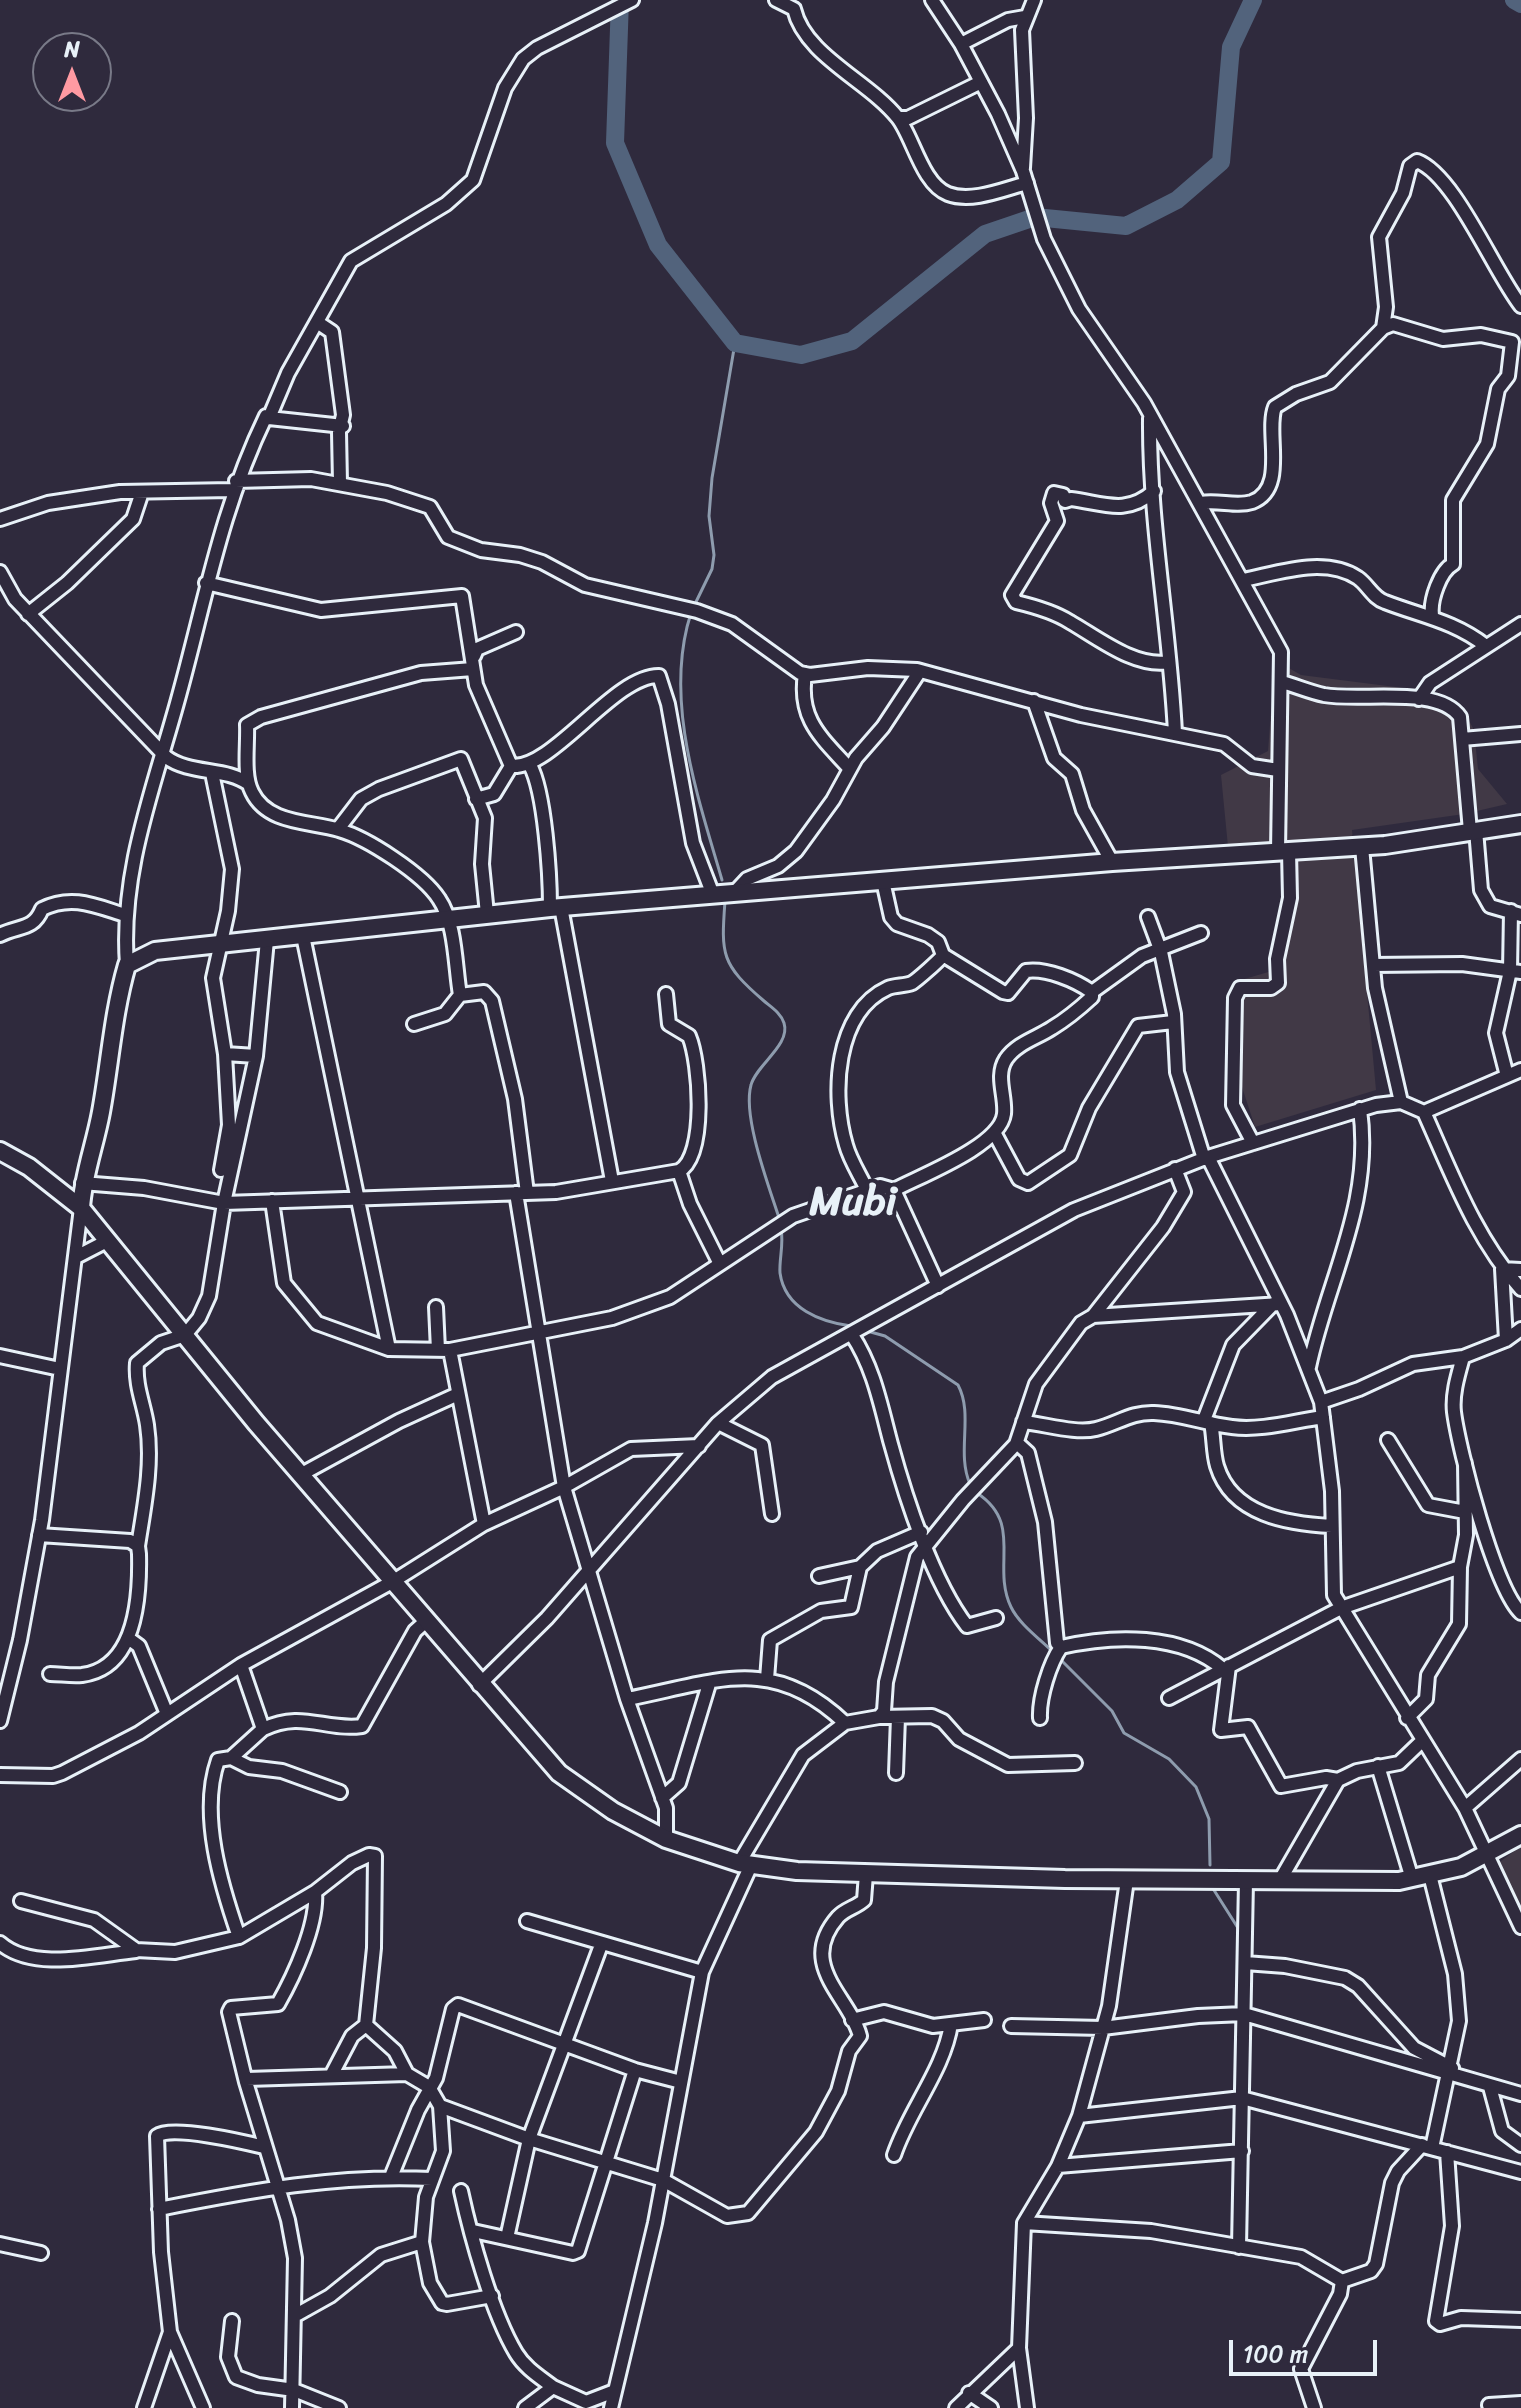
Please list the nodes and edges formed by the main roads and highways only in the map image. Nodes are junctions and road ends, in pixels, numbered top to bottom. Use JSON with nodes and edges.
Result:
{"nodes":[{"id":1,"x":1521,"y":824,"type":"edge"},
{"id":2,"x":0,"y":1151,"type":"edge"},
{"id":3,"x":81,"y":1208,"type":"junction"},
{"id":4,"x":1521,"y":1835,"type":"edge"}],
"edges":[{"from":1,"to":3,"type":"main road"},
{"from":2,"to":3,"type":"main road"},
{"from":3,"to":4,"type":"main road"}]}
